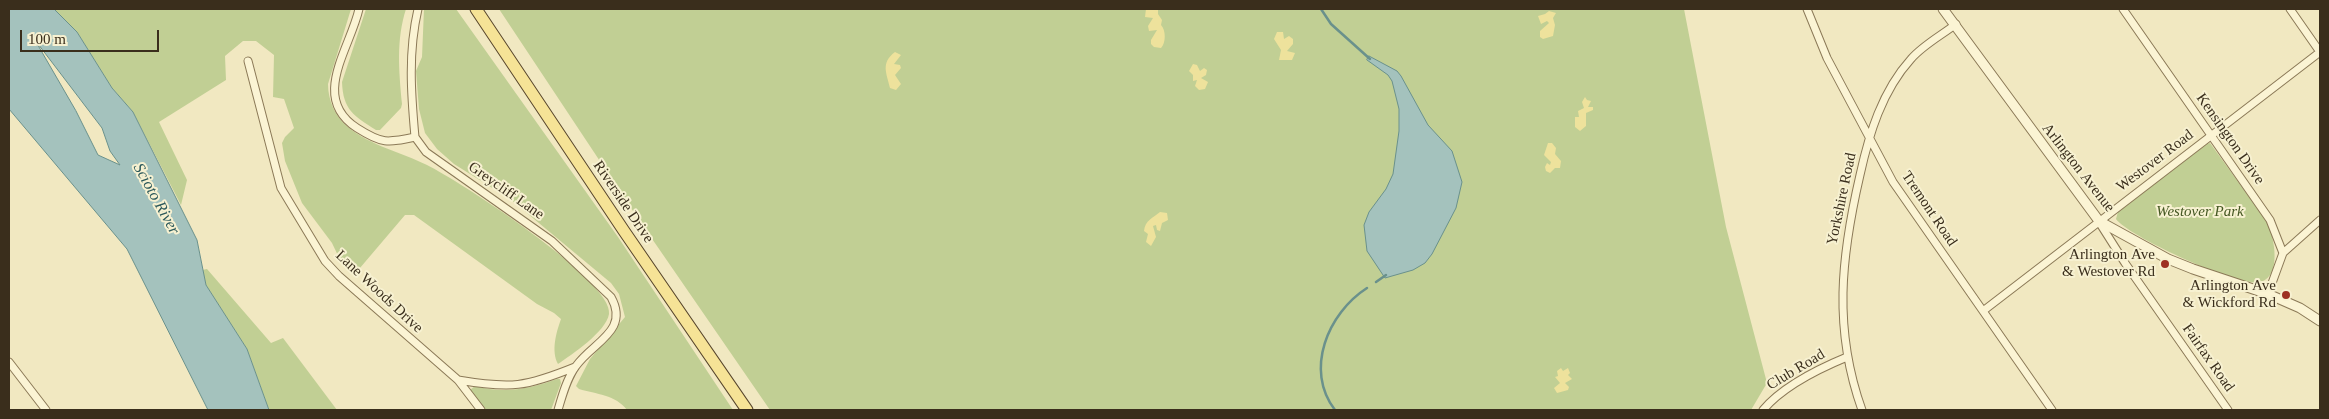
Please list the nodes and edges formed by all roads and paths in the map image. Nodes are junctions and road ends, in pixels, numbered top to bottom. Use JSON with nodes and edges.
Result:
{"nodes":[{"id":1,"x":359,"y":9,"type":"edge"},
{"id":2,"x":418,"y":9,"type":"edge"},
{"id":3,"x":476,"y":9,"type":"edge"},
{"id":4,"x":1807,"y":9,"type":"edge"},
{"id":5,"x":1944,"y":9,"type":"edge"},
{"id":6,"x":2123,"y":9,"type":"edge"},
{"id":7,"x":2290,"y":9,"type":"edge"},
{"id":8,"x":1956,"y":24,"type":"junction"},
{"id":9,"x":2320,"y":52,"type":"edge"},
{"id":10,"x":248,"y":61,"type":"dead end"},
{"id":11,"x":2211,"y":136,"type":"junction"},
{"id":12,"x":415,"y":137,"type":"junction"},
{"id":13,"x":1869,"y":138,"type":"junction"},
{"id":14,"x":2320,"y":220,"type":"edge"},
{"id":15,"x":2099,"y":221,"type":"junction"},
{"id":16,"x":2283,"y":252,"type":"junction"},
{"id":17,"x":2268,"y":294,"type":"junction"},
{"id":18,"x":1983,"y":311,"type":"junction"},
{"id":19,"x":2320,"y":321,"type":"edge"},
{"id":20,"x":1847,"y":357,"type":"junction"},
{"id":21,"x":9,"y":362,"type":"edge"},
{"id":22,"x":575,"y":367,"type":"junction"},
{"id":23,"x":458,"y":380,"type":"junction"},
{"id":24,"x":46,"y":410,"type":"edge"},
{"id":25,"x":482,"y":410,"type":"edge"},
{"id":26,"x":558,"y":410,"type":"edge"},
{"id":27,"x":747,"y":410,"type":"edge"},
{"id":28,"x":1763,"y":410,"type":"edge"},
{"id":29,"x":1862,"y":410,"type":"edge"},
{"id":30,"x":2052,"y":410,"type":"edge"},
{"id":31,"x":2228,"y":410,"type":"edge"}],
"edges":[{"from":1,"to":12,"type":"street"},
{"from":2,"to":12,"type":"street"},
{"from":3,"to":27,"type":"main road","name":"Riverside Drive"},
{"from":4,"to":13,"type":"street","name":"Tremont Road"},
{"from":5,"to":8,"type":"street","name":"Arlington Avenue"},
{"from":6,"to":11,"type":"street","name":"Kensington Drive"},
{"from":7,"to":9,"type":"street"},
{"from":8,"to":13,"type":"street","name":"Yorkshire Road"},
{"from":8,"to":15,"type":"street","name":"Arlington Avenue"},
{"from":9,"to":11,"type":"street","name":"Westover Road"},
{"from":10,"to":23,"type":"street","name":"Lane Woods Drive"},
{"from":11,"to":15,"type":"street","name":"Westover Road"},
{"from":11,"to":16,"type":"street","name":"Kensington Drive"},
{"from":12,"to":22,"type":"street","name":"Greycliff Lane"},
{"from":13,"to":18,"type":"street","name":"Tremont Road"},
{"from":13,"to":20,"type":"street","name":"Yorkshire Road"},
{"from":14,"to":16,"type":"street"},
{"from":15,"to":17,"type":"street","name":"Arlington Avenue"},
{"from":15,"to":18,"type":"street","name":"Westover Road"},
{"from":15,"to":31,"type":"street","name":"Fairfax Road"},
{"from":16,"to":17,"type":"street"},
{"from":17,"to":19,"type":"street","name":"Arlington Avenue"},
{"from":18,"to":30,"type":"street","name":"Tremont Road"},
{"from":20,"to":28,"type":"street","name":"Club Road"},
{"from":20,"to":29,"type":"street","name":"Yorkshire Road"},
{"from":21,"to":24,"type":"street"},
{"from":22,"to":23,"type":"street","name":"Greycliff Lane"},
{"from":22,"to":26,"type":"street","name":"Greycliff Lane"},
{"from":23,"to":25,"type":"street","name":"Lane Woods Drive"}]}
